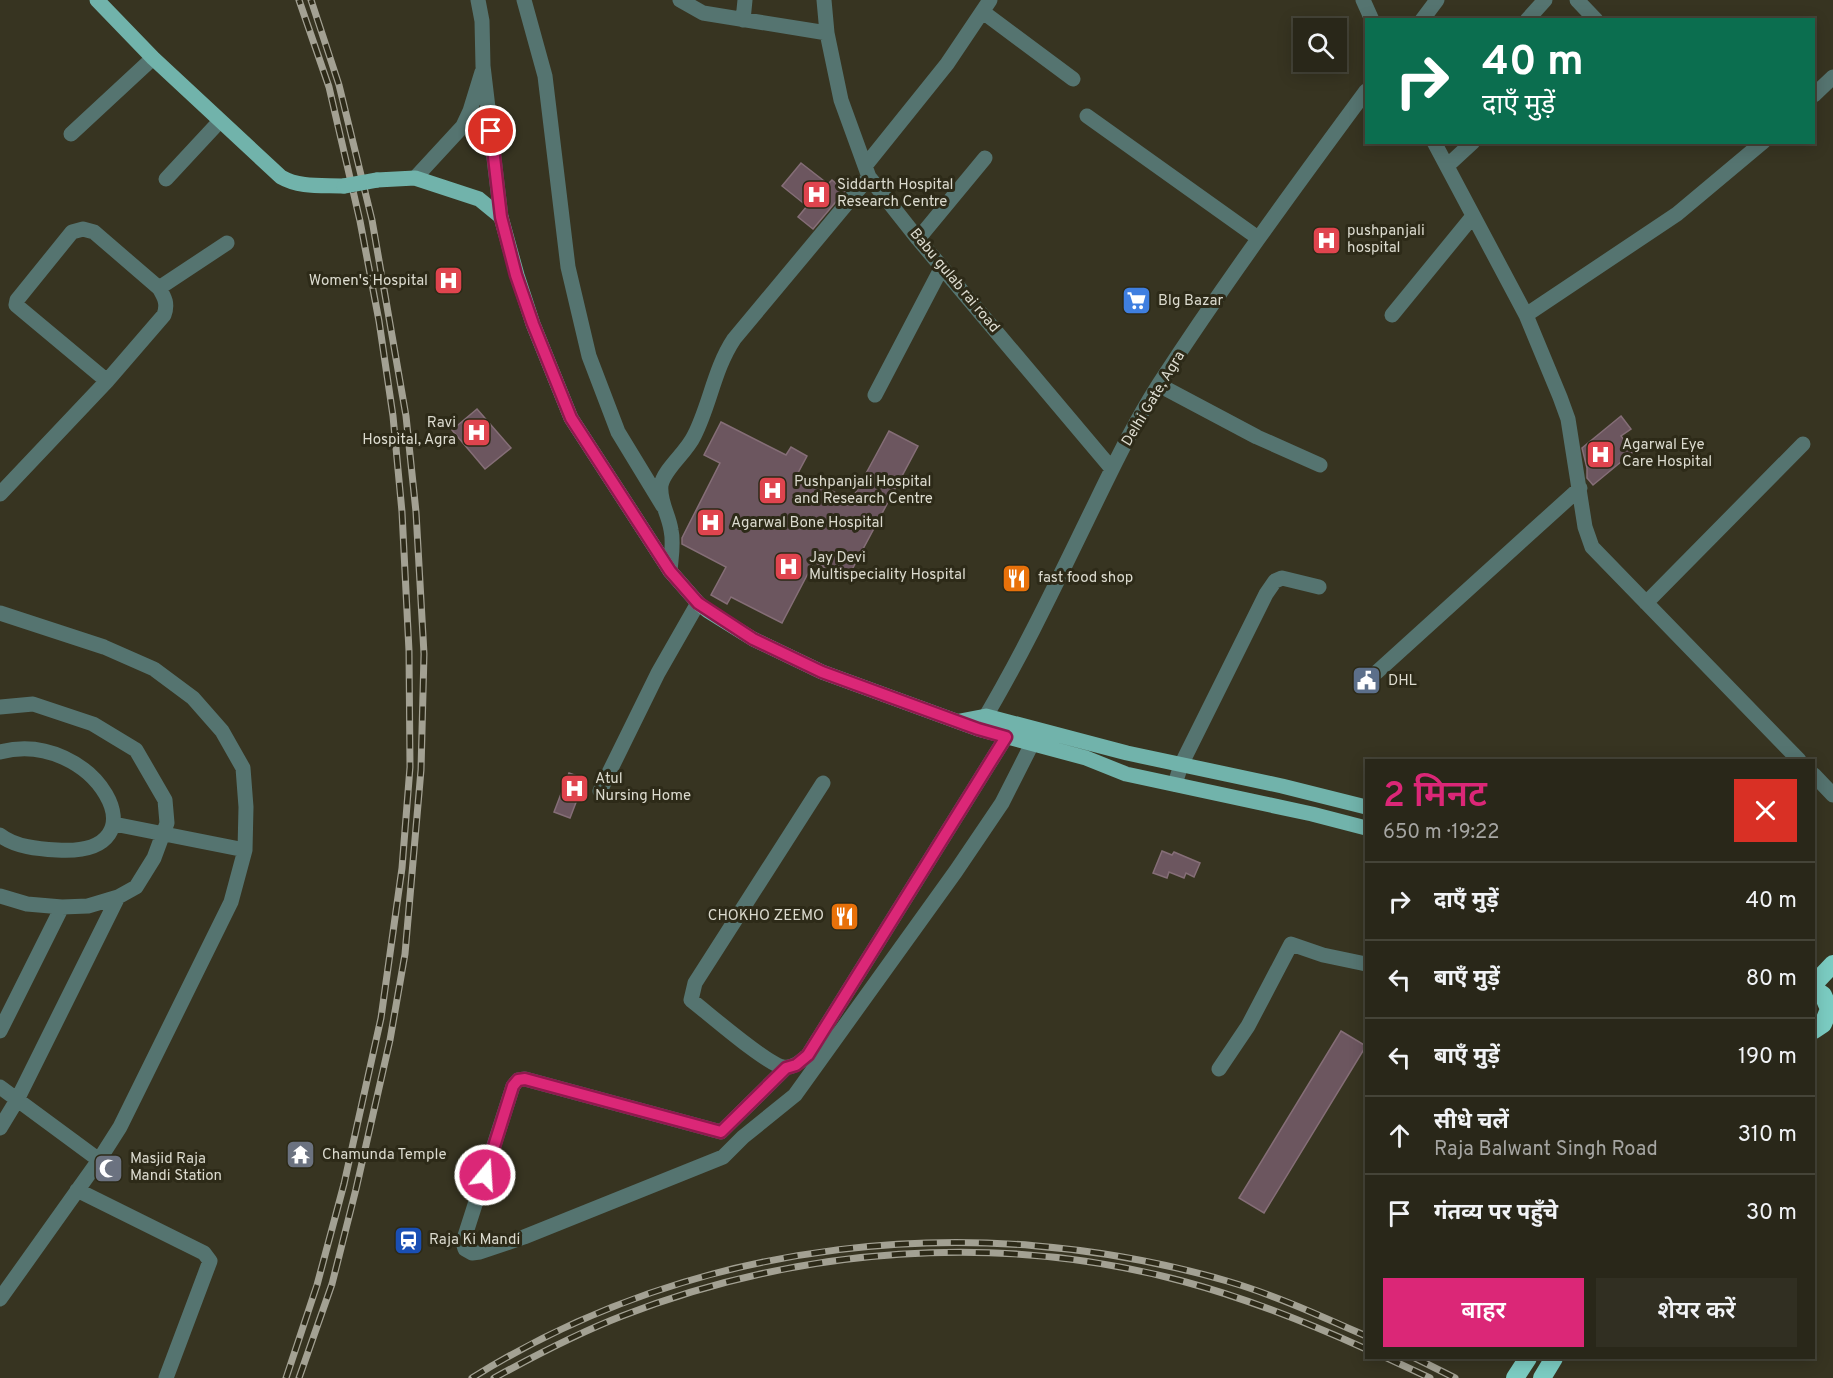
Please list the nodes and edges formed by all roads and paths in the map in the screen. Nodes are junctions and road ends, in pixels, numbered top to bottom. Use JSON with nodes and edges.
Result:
{"nodes":[{"id":1,"x":97,"y":0,"type":"edge"},
{"id":2,"x":478,"y":0,"type":"edge"},
{"id":3,"x":524,"y":0,"type":"edge"},
{"id":4,"x":681,"y":0,"type":"edge"},
{"id":5,"x":745,"y":0,"type":"edge"},
{"id":6,"x":824,"y":0,"type":"edge"},
{"id":7,"x":1363,"y":0,"type":"edge"},
{"id":8,"x":1437,"y":0,"type":"edge"},
{"id":9,"x":1545,"y":0,"type":"edge"},
{"id":10,"x":1577,"y":0,"type":"edge"},
{"id":11,"x":987,"y":6,"type":"edge"},
{"id":12,"x":1371,"y":18,"type":"edge"},
{"id":13,"x":1424,"y":18,"type":"edge"},
{"id":14,"x":1529,"y":18,"type":"edge"},
{"id":15,"x":1594,"y":18,"type":"edge"},
{"id":16,"x":743,"y":20,"type":"junction"},
{"id":17,"x":827,"y":33,"type":"junction"},
{"id":18,"x":153,"y":58,"type":"junction"},
{"id":19,"x":483,"y":66,"type":"junction"},
{"id":20,"x":1833,"y":77,"type":"edge"},
{"id":21,"x":1073,"y":79,"type":"dead end"},
{"id":22,"x":1365,"y":92,"type":"edge"},
{"id":23,"x":1815,"y":94,"type":"edge"},
{"id":24,"x":1087,"y":116,"type":"dead end"},
{"id":25,"x":219,"y":122,"type":"junction"},
{"id":26,"x":71,"y":134,"type":"dead end"},
{"id":27,"x":1435,"y":144,"type":"edge"},
{"id":28,"x":1471,"y":144,"type":"edge"},
{"id":29,"x":1761,"y":144,"type":"edge"},
{"id":30,"x":985,"y":158,"type":"dead end"},
{"id":31,"x":1448,"y":166,"type":"junction"},
{"id":32,"x":867,"y":171,"type":"junction"},
{"id":33,"x":415,"y":178,"type":"junction"},
{"id":34,"x":166,"y":179,"type":"dead end"},
{"id":35,"x":1473,"y":216,"type":"junction"},
{"id":36,"x":501,"y":217,"type":"junction"},
{"id":37,"x":1258,"y":238,"type":"junction"},
{"id":38,"x":918,"y":240,"type":"junction"},
{"id":39,"x":227,"y":243,"type":"dead end"},
{"id":40,"x":942,"y":267,"type":"junction"},
{"id":41,"x":159,"y":288,"type":"junction"},
{"id":42,"x":1392,"y":315,"type":"dead end"},
{"id":43,"x":1526,"y":315,"type":"junction"},
{"id":44,"x":107,"y":381,"type":"junction"},
{"id":45,"x":1159,"y":385,"type":"junction"},
{"id":46,"x":875,"y":395,"type":"dead end"},
{"id":47,"x":1803,"y":444,"type":"dead end"},
{"id":48,"x":1320,"y":465,"type":"dead end"},
{"id":49,"x":1112,"y":470,"type":"junction"},
{"id":50,"x":1580,"y":488,"type":"junction"},
{"id":51,"x":0,"y":494,"type":"edge"},
{"id":52,"x":663,"y":506,"type":"junction"},
{"id":53,"x":670,"y":571,"type":"junction"},
{"id":54,"x":1319,"y":587,"type":"dead end"},
{"id":55,"x":698,"y":603,"type":"junction"},
{"id":56,"x":1646,"y":603,"type":"junction"},
{"id":57,"x":0,"y":613,"type":"edge"},
{"id":58,"x":1367,"y":681,"type":"dead end"},
{"id":59,"x":0,"y":707,"type":"edge"},
{"id":60,"x":982,"y":723,"type":"junction"},
{"id":61,"x":1009,"y":730,"type":"junction"},
{"id":62,"x":1035,"y":737,"type":"junction"},
{"id":63,"x":0,"y":752,"type":"edge"},
{"id":64,"x":1798,"y":759,"type":"edge"},
{"id":65,"x":1181,"y":765,"type":"junction"},
{"id":66,"x":1815,"y":776,"type":"edge"},
{"id":67,"x":1265,"y":782,"type":"junction"},
{"id":68,"x":823,"y":783,"type":"dead end"},
{"id":69,"x":1175,"y":784,"type":"junction"},
{"id":70,"x":600,"y":791,"type":"dead end"},
{"id":71,"x":1833,"y":795,"type":"edge"},
{"id":72,"x":1260,"y":803,"type":"junction"},
{"id":73,"x":1365,"y":807,"type":"edge"},
{"id":74,"x":114,"y":824,"type":"junction"},
{"id":75,"x":1365,"y":828,"type":"edge"},
{"id":76,"x":164,"y":834,"type":"junction"},
{"id":77,"x":0,"y":835,"type":"edge"},
{"id":78,"x":245,"y":850,"type":"junction"},
{"id":79,"x":0,"y":896,"type":"edge"},
{"id":80,"x":118,"y":897,"type":"junction"},
{"id":81,"x":62,"y":907,"type":"junction"},
{"id":82,"x":1365,"y":964,"type":"edge"},
{"id":83,"x":1833,"y":964,"type":"edge"},
{"id":84,"x":1815,"y":983,"type":"edge"},
{"id":85,"x":1815,"y":990,"type":"edge"},
{"id":86,"x":1827,"y":1014,"type":"edge"},
{"id":87,"x":0,"y":1031,"type":"edge"},
{"id":88,"x":786,"y":1068,"type":"junction"},
{"id":89,"x":1219,"y":1069,"type":"dead end"},
{"id":90,"x":0,"y":1087,"type":"edge"},
{"id":91,"x":17,"y":1100,"type":"junction"},
{"id":92,"x":0,"y":1128,"type":"edge"},
{"id":93,"x":99,"y":1160,"type":"junction"},
{"id":94,"x":77,"y":1190,"type":"junction"},
{"id":95,"x":7,"y":1278,"type":"edge"},
{"id":96,"x":0,"y":1299,"type":"edge"},
{"id":97,"x":1527,"y":1359,"type":"edge"},
{"id":98,"x":1553,"y":1359,"type":"edge"},
{"id":99,"x":166,"y":1378,"type":"edge"},
{"id":100,"x":1515,"y":1378,"type":"edge"},
{"id":101,"x":1542,"y":1378,"type":"edge"}],
"edges":[{"from":1,"to":18,"type":"main road"},
{"from":2,"to":19,"type":"street"},
{"from":3,"to":52,"type":"street"},
{"from":4,"to":16,"type":"street"},
{"from":5,"to":16,"type":"street"},
{"from":6,"to":17,"type":"street","name":"Babu gulab rai road"},
{"from":7,"to":12,"type":"street"},
{"from":8,"to":13,"type":"street"},
{"from":9,"to":14,"type":"street"},
{"from":10,"to":15,"type":"street"},
{"from":11,"to":21,"type":"street"},
{"from":11,"to":32,"type":"street"},
{"from":16,"to":17,"type":"street"},
{"from":17,"to":32,"type":"street","name":"Babu gulab rai road"},
{"from":18,"to":25,"type":"main road"},
{"from":18,"to":26,"type":"street"},
{"from":19,"to":33,"type":"street"},
{"from":19,"to":36,"type":"street"},
{"from":20,"to":23,"type":"street"},
{"from":22,"to":37,"type":"street","name":"Delhi Gate, Agra"},
{"from":24,"to":37,"type":"street"},
{"from":25,"to":33,"type":"main road","bridge":true},
{"from":25,"to":34,"type":"street"},
{"from":27,"to":31,"type":"street"},
{"from":28,"to":31,"type":"street"},
{"from":29,"to":43,"type":"street"},
{"from":30,"to":38,"type":"street"},
{"from":31,"to":35,"type":"street"},
{"from":32,"to":38,"type":"street","name":"Babu gulab rai road"},
{"from":32,"to":52,"type":"street"},
{"from":33,"to":36,"type":"main road"},
{"from":35,"to":42,"type":"street"},
{"from":35,"to":43,"type":"street"},
{"from":36,"to":53,"type":"main road"},
{"from":37,"to":45,"type":"street","name":"Delhi Gate, Agra"},
{"from":38,"to":40,"type":"street","name":"Babu gulab rai road"},
{"from":39,"to":41,"type":"street"},
{"from":40,"to":46,"type":"street"},
{"from":40,"to":49,"type":"street","name":"Babu gulab rai road"},
{"from":41,"to":44,"type":"street"},
{"from":41,"to":44,"type":"street"},
{"from":43,"to":50,"type":"street"},
{"from":44,"to":51,"type":"street"},
{"from":45,"to":48,"type":"street"},
{"from":45,"to":49,"type":"street","name":"Delhi Gate, Agra"},
{"from":47,"to":56,"type":"street"},
{"from":49,"to":60,"type":"street","name":"Delhi Gate, Agra"},
{"from":50,"to":56,"type":"street"},
{"from":50,"to":58,"type":"street"},
{"from":52,"to":53,"type":"street"},
{"from":53,"to":55,"type":"main road"},
{"from":54,"to":65,"type":"street"},
{"from":55,"to":60,"type":"main road"},
{"from":55,"to":70,"type":"street"},
{"from":56,"to":64,"type":"street"},
{"from":57,"to":78,"type":"street"},
{"from":59,"to":76,"type":"street"},
{"from":60,"to":61,"type":"main road"},
{"from":61,"to":62,"type":"main road"},
{"from":61,"to":88,"type":"street"},
{"from":62,"to":65,"type":"main road"},
{"from":62,"to":69,"type":"main road"},
{"from":62,"to":88,"type":"street"},
{"from":63,"to":74,"type":"street"},
{"from":65,"to":67,"type":"main road"},
{"from":65,"to":69,"type":"street"},
{"from":66,"to":71,"type":"street"},
{"from":67,"to":72,"type":"main road"},
{"from":67,"to":73,"type":"main road"},
{"from":68,"to":88,"type":"street"},
{"from":69,"to":72,"type":"main road"},
{"from":72,"to":75,"type":"main road"},
{"from":74,"to":76,"type":"street"},
{"from":74,"to":77,"type":"street"},
{"from":76,"to":78,"type":"street"},
{"from":76,"to":80,"type":"street"},
{"from":78,"to":93,"type":"street"},
{"from":79,"to":81,"type":"street"},
{"from":80,"to":81,"type":"street"},
{"from":80,"to":91,"type":"street"},
{"from":81,"to":87,"type":"street"},
{"from":82,"to":89,"type":"street"},
{"from":83,"to":84,"type":"highway"},
{"from":85,"to":86,"type":"highway"},
{"from":90,"to":91,"type":"street"},
{"from":91,"to":92,"type":"street"},
{"from":91,"to":93,"type":"street"},
{"from":93,"to":94,"type":"street"},
{"from":94,"to":95,"type":"street"},
{"from":94,"to":99,"type":"street"},
{"from":95,"to":96,"type":"street"},
{"from":97,"to":100,"type":"highway"},
{"from":98,"to":101,"type":"highway"}]}
